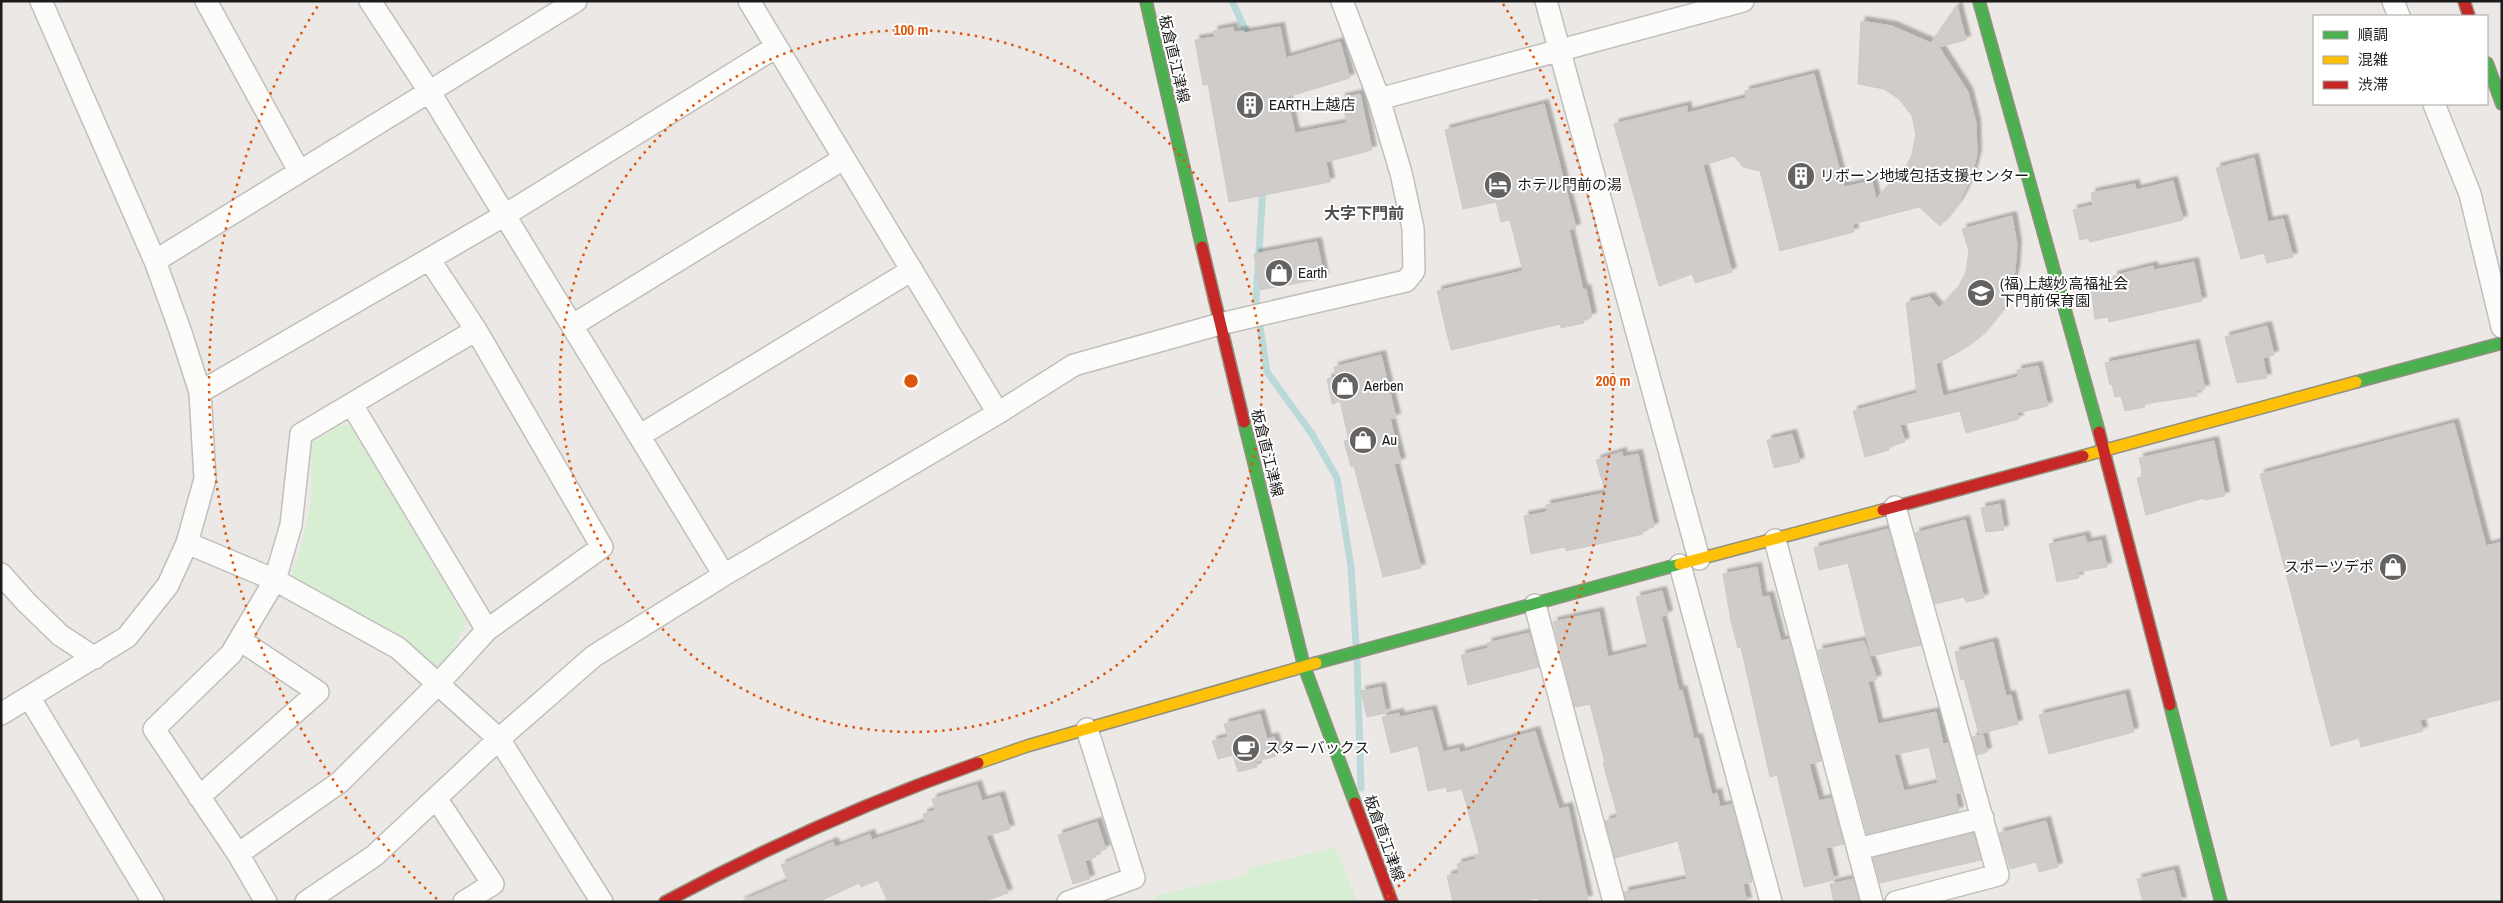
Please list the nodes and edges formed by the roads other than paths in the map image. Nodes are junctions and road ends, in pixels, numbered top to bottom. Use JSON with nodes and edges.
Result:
{"nodes":[{"id":1,"x":41,"y":1,"type":"edge"},
{"id":2,"x":206,"y":1,"type":"edge"},
{"id":3,"x":370,"y":1,"type":"edge"},
{"id":4,"x":576,"y":1,"type":"edge"},
{"id":5,"x":749,"y":1,"type":"edge"},
{"id":6,"x":1146,"y":1,"type":"edge"},
{"id":7,"x":1342,"y":1,"type":"edge"},
{"id":8,"x":1546,"y":1,"type":"edge"},
{"id":9,"x":1743,"y":1,"type":"edge"},
{"id":10,"x":1979,"y":1,"type":"edge"},
{"id":11,"x":2392,"y":1,"type":"edge"},
{"id":12,"x":2464,"y":1,"type":"edge"},
{"id":13,"x":1691,"y":8,"type":"edge"},
{"id":14,"x":2399,"y":15,"type":"edge"},
{"id":15,"x":2470,"y":15,"type":"edge"},
{"id":16,"x":776,"y":47,"type":"junction"},
{"id":17,"x":1559,"y":52,"type":"junction"},
{"id":18,"x":2488,"y":66,"type":"edge"},
{"id":19,"x":429,"y":91,"type":"junction"},
{"id":20,"x":1378,"y":99,"type":"junction"},
{"id":21,"x":2502,"y":104,"type":"edge"},
{"id":22,"x":2434,"y":105,"type":"edge"},
{"id":23,"x":843,"y":159,"type":"junction"},
{"id":24,"x":299,"y":172,"type":"junction"},
{"id":25,"x":505,"y":215,"type":"junction"},
{"id":26,"x":429,"y":259,"type":"junction"},
{"id":27,"x":155,"y":261,"type":"junction"},
{"id":28,"x":912,"y":270,"type":"junction"},
{"id":29,"x":1220,"y":324,"type":"junction"},
{"id":30,"x":572,"y":325,"type":"junction"},
{"id":31,"x":2502,"y":327,"type":"edge"},
{"id":32,"x":476,"y":330,"type":"junction"},
{"id":33,"x":2502,"y":343,"type":"edge"},
{"id":34,"x":200,"y":392,"type":"junction"},
{"id":35,"x":352,"y":405,"type":"junction"},
{"id":36,"x":998,"y":413,"type":"junction"},
{"id":37,"x":639,"y":436,"type":"junction"},
{"id":38,"x":2104,"y":451,"type":"junction"},
{"id":39,"x":1895,"y":506,"type":"junction"},
{"id":40,"x":1775,"y":540,"type":"junction"},
{"id":41,"x":187,"y":543,"type":"junction"},
{"id":42,"x":1690,"y":562,"type":"junction"},
{"id":43,"x":1,"y":574,"type":"edge"},
{"id":44,"x":724,"y":575,"type":"junction"},
{"id":45,"x":275,"y":580,"type":"junction"},
{"id":46,"x":1535,"y":604,"type":"junction"},
{"id":47,"x":487,"y":630,"type":"junction"},
{"id":48,"x":240,"y":640,"type":"junction"},
{"id":49,"x":95,"y":658,"type":"junction"},
{"id":50,"x":1304,"y":666,"type":"junction"},
{"id":51,"x":438,"y":684,"type":"junction"},
{"id":52,"x":29,"y":697,"type":"junction"},
{"id":53,"x":1,"y":714,"type":"edge"},
{"id":54,"x":1087,"y":729,"type":"junction"},
{"id":55,"x":499,"y":739,"type":"junction"},
{"id":56,"x":199,"y":797,"type":"junction"},
{"id":57,"x":436,"y":798,"type":"junction"},
{"id":58,"x":1983,"y":818,"type":"junction"},
{"id":59,"x":1858,"y":849,"type":"junction"},
{"id":60,"x":238,"y":854,"type":"junction"},
{"id":61,"x":153,"y":902,"type":"edge"},
{"id":62,"x":266,"y":902,"type":"edge"},
{"id":63,"x":306,"y":902,"type":"edge"},
{"id":64,"x":464,"y":902,"type":"edge"},
{"id":65,"x":602,"y":902,"type":"edge"},
{"id":66,"x":665,"y":902,"type":"edge"},
{"id":67,"x":1068,"y":902,"type":"edge"},
{"id":68,"x":1392,"y":902,"type":"edge"},
{"id":69,"x":1614,"y":902,"type":"edge"},
{"id":70,"x":1771,"y":902,"type":"edge"},
{"id":71,"x":1872,"y":902,"type":"edge"},
{"id":72,"x":1896,"y":902,"type":"edge"},
{"id":73,"x":2221,"y":902,"type":"edge"}],
"edges":[{"from":1,"to":27,"type":"street"},
{"from":2,"to":24,"type":"street"},
{"from":3,"to":19,"type":"street"},
{"from":4,"to":19,"type":"street"},
{"from":5,"to":16,"type":"street"},
{"from":6,"to":29,"type":"main road","name":"板倉直江津線"},
{"from":7,"to":20,"type":"street"},
{"from":8,"to":17,"type":"street"},
{"from":9,"to":13,"type":"street"},
{"from":10,"to":38,"type":"main road"},
{"from":11,"to":14,"type":"street"},
{"from":12,"to":15,"type":"main road"},
{"from":13,"to":17,"type":"street"},
{"from":16,"to":23,"type":"street"},
{"from":16,"to":25,"type":"street"},
{"from":17,"to":20,"type":"street"},
{"from":17,"to":42,"type":"street"},
{"from":18,"to":21,"type":"main road"},
{"from":19,"to":24,"type":"street"},
{"from":19,"to":25,"type":"street"},
{"from":20,"to":29,"type":"street"},
{"from":22,"to":31,"type":"street"},
{"from":23,"to":28,"type":"street"},
{"from":23,"to":30,"type":"street"},
{"from":24,"to":27,"type":"street"},
{"from":25,"to":26,"type":"street"},
{"from":25,"to":30,"type":"street"},
{"from":26,"to":32,"type":"street"},
{"from":26,"to":34,"type":"street"},
{"from":27,"to":34,"type":"street"},
{"from":28,"to":36,"type":"street"},
{"from":28,"to":37,"type":"street"},
{"from":29,"to":36,"type":"street"},
{"from":29,"to":50,"type":"main road","name":"板倉直江津線"},
{"from":30,"to":37,"type":"street"},
{"from":32,"to":35,"type":"street"},
{"from":32,"to":47,"type":"street"},
{"from":33,"to":38,"type":"main road"},
{"from":34,"to":41,"type":"street"},
{"from":35,"to":45,"type":"street"},
{"from":35,"to":47,"type":"street"},
{"from":36,"to":44,"type":"street"},
{"from":37,"to":44,"type":"street"},
{"from":38,"to":39,"type":"main road"},
{"from":38,"to":73,"type":"main road"},
{"from":39,"to":40,"type":"main road"},
{"from":39,"to":58,"type":"street"},
{"from":40,"to":42,"type":"main road"},
{"from":40,"to":59,"type":"street"},
{"from":41,"to":45,"type":"street"},
{"from":41,"to":49,"type":"street"},
{"from":42,"to":46,"type":"main road"},
{"from":42,"to":70,"type":"street"},
{"from":43,"to":49,"type":"street"},
{"from":44,"to":55,"type":"street"},
{"from":45,"to":48,"type":"street"},
{"from":45,"to":51,"type":"street"},
{"from":46,"to":50,"type":"main road"},
{"from":46,"to":69,"type":"street"},
{"from":47,"to":51,"type":"street"},
{"from":48,"to":56,"type":"street"},
{"from":48,"to":56,"type":"street"},
{"from":49,"to":52,"type":"street"},
{"from":50,"to":54,"type":"main road"},
{"from":50,"to":68,"type":"main road","name":"板倉直江津線"},
{"from":51,"to":55,"type":"street"},
{"from":51,"to":60,"type":"street"},
{"from":52,"to":53,"type":"street"},
{"from":52,"to":61,"type":"street"},
{"from":54,"to":66,"type":"main road"},
{"from":54,"to":67,"type":"street"},
{"from":55,"to":57,"type":"street"},
{"from":55,"to":65,"type":"street"},
{"from":56,"to":60,"type":"street"},
{"from":57,"to":63,"type":"street"},
{"from":57,"to":64,"type":"street"},
{"from":58,"to":59,"type":"street"},
{"from":58,"to":72,"type":"street"},
{"from":59,"to":71,"type":"street"},
{"from":60,"to":62,"type":"street"}]}
